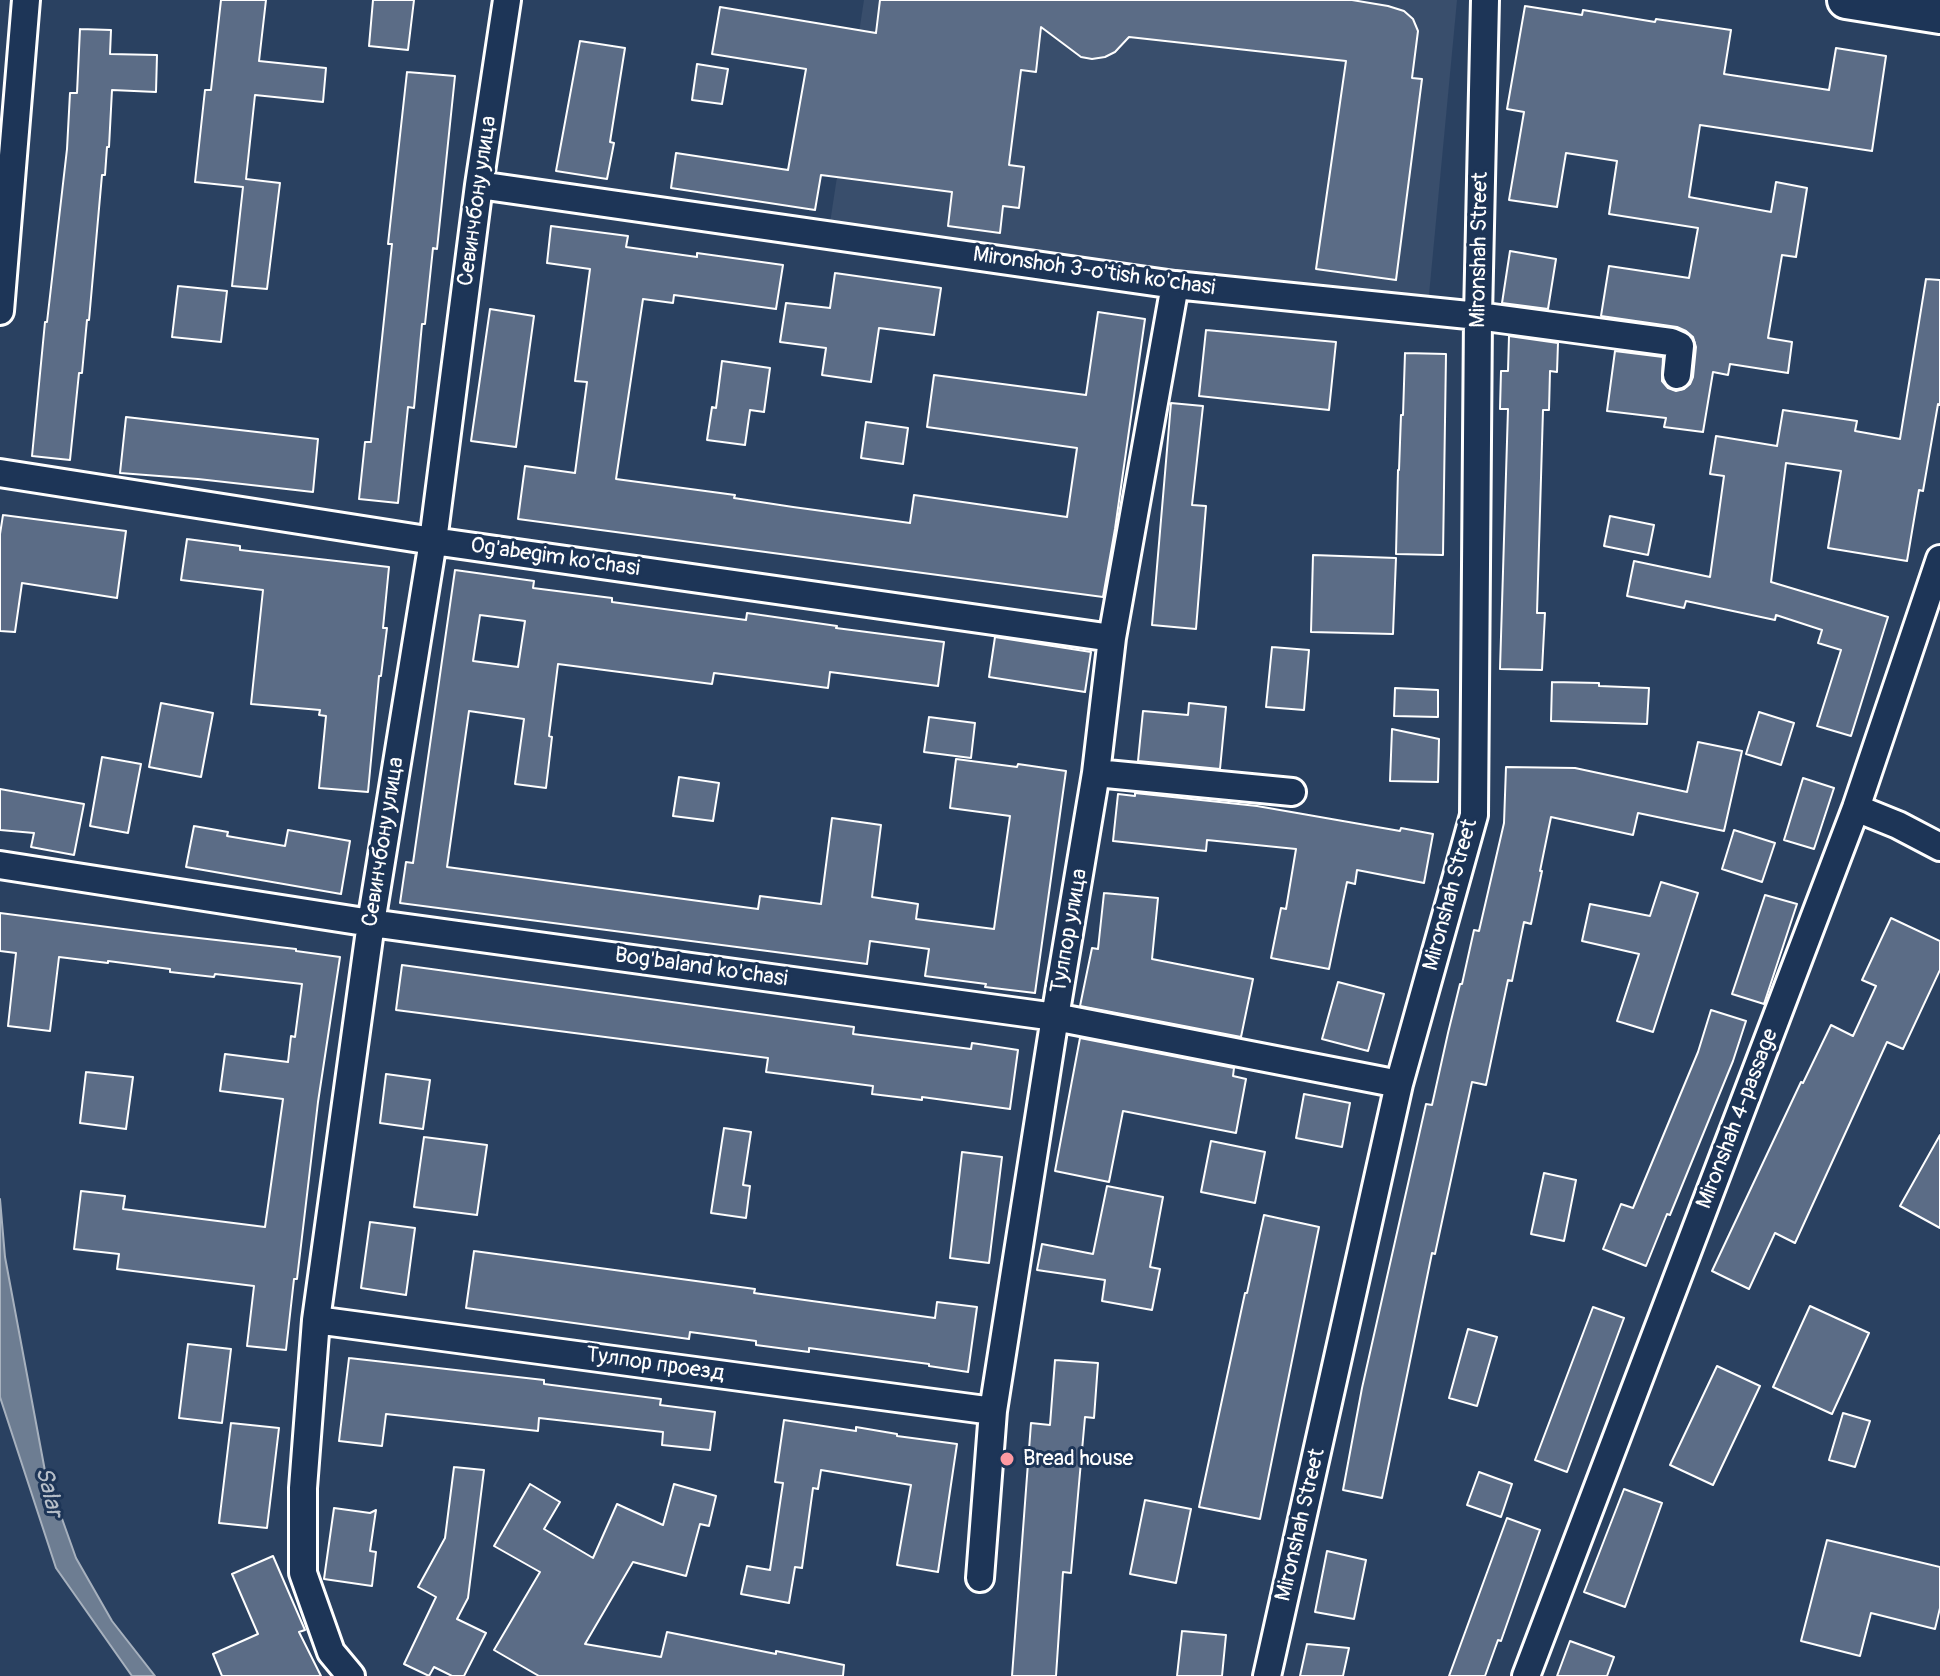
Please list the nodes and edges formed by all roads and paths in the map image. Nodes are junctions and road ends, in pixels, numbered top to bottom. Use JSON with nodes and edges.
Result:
{"nodes":[{"id":1,"x":26,"y":0,"type":"edge"},
{"id":2,"x":507,"y":0,"type":"edge"},
{"id":3,"x":1485,"y":0,"type":"edge"},
{"id":4,"x":1855,"y":1,"type":"edge"},
{"id":5,"x":1940,"y":15,"type":"edge"},
{"id":6,"x":479,"y":185,"type":"junction"},
{"id":7,"x":1175,"y":285,"type":"junction"},
{"id":8,"x":0,"y":311,"type":"edge"},
{"id":9,"x":1478,"y":316,"type":"junction"},
{"id":10,"x":1677,"y":375,"type":"dead end"},
{"id":11,"x":0,"y":473,"type":"edge"},
{"id":12,"x":433,"y":541,"type":"junction"},
{"id":13,"x":1940,"y":559,"type":"edge"},
{"id":14,"x":1112,"y":638,"type":"junction"},
{"id":15,"x":1096,"y":773,"type":"junction"},
{"id":16,"x":1292,"y":792,"type":"dead end"},
{"id":17,"x":1856,"y":808,"type":"junction"},
{"id":18,"x":1940,"y":847,"type":"edge"},
{"id":19,"x":0,"y":865,"type":"edge"},
{"id":20,"x":371,"y":923,"type":"junction"},
{"id":21,"x":1055,"y":1017,"type":"junction"},
{"id":22,"x":1399,"y":1084,"type":"junction"},
{"id":23,"x":316,"y":1320,"type":"junction"},
{"id":24,"x":993,"y":1411,"type":"junction"},
{"id":25,"x":980,"y":1578,"type":"dead end"},
{"id":26,"x":351,"y":1676,"type":"edge"},
{"id":27,"x":1267,"y":1676,"type":"edge"},
{"id":28,"x":1526,"y":1676,"type":"edge"}],
"edges":[{"from":1,"to":8,"type":"street"},
{"from":2,"to":6,"type":"street","name":"Севинчбону улица"},
{"from":3,"to":9,"type":"street","name":"Mironshah Street"},
{"from":4,"to":5,"type":"street"},
{"from":6,"to":7,"type":"street","name":"Mironshoh 3-o'tish ko'chasi"},
{"from":6,"to":12,"type":"street","name":"Севинчбону улица"},
{"from":7,"to":9,"type":"street","name":"Mironshoh 3-o'tish ko'chasi"},
{"from":7,"to":14,"type":"street","name":"Тулпор улица"},
{"from":9,"to":10,"type":"street","name":"Mironshoh 3-o'tish ko'chasi"},
{"from":9,"to":22,"type":"street","name":"Mironshah Street"},
{"from":11,"to":12,"type":"street","name":"Og'abegim ko'chasi"},
{"from":12,"to":14,"type":"street","name":"Og'abegim ko'chasi"},
{"from":12,"to":20,"type":"street","name":"Севинчбону улица"},
{"from":13,"to":17,"type":"street","name":"Mironshah 4-passage"},
{"from":14,"to":15,"type":"street","name":"Тулпор улица"},
{"from":15,"to":16,"type":"street"},
{"from":15,"to":21,"type":"street","name":"Тулпор улица"},
{"from":17,"to":18,"type":"street"},
{"from":17,"to":28,"type":"street","name":"Mironshah 4-passage"},
{"from":19,"to":20,"type":"street","name":"Bog'baland ko'chasi"},
{"from":20,"to":21,"type":"street","name":"Bog'baland ko'chasi"},
{"from":20,"to":23,"type":"street","name":"Севинчбону улица"},
{"from":21,"to":22,"type":"street","name":"Bog'baland ko'chasi"},
{"from":21,"to":24,"type":"street","name":"Тулпор улица"},
{"from":22,"to":27,"type":"street","name":"Mironshah Street"},
{"from":23,"to":24,"type":"street","name":"Тулпор проезд"},
{"from":23,"to":26,"type":"street","name":"Севинчбону улица"},
{"from":24,"to":25,"type":"street","name":"Тулпор улица"}]}
